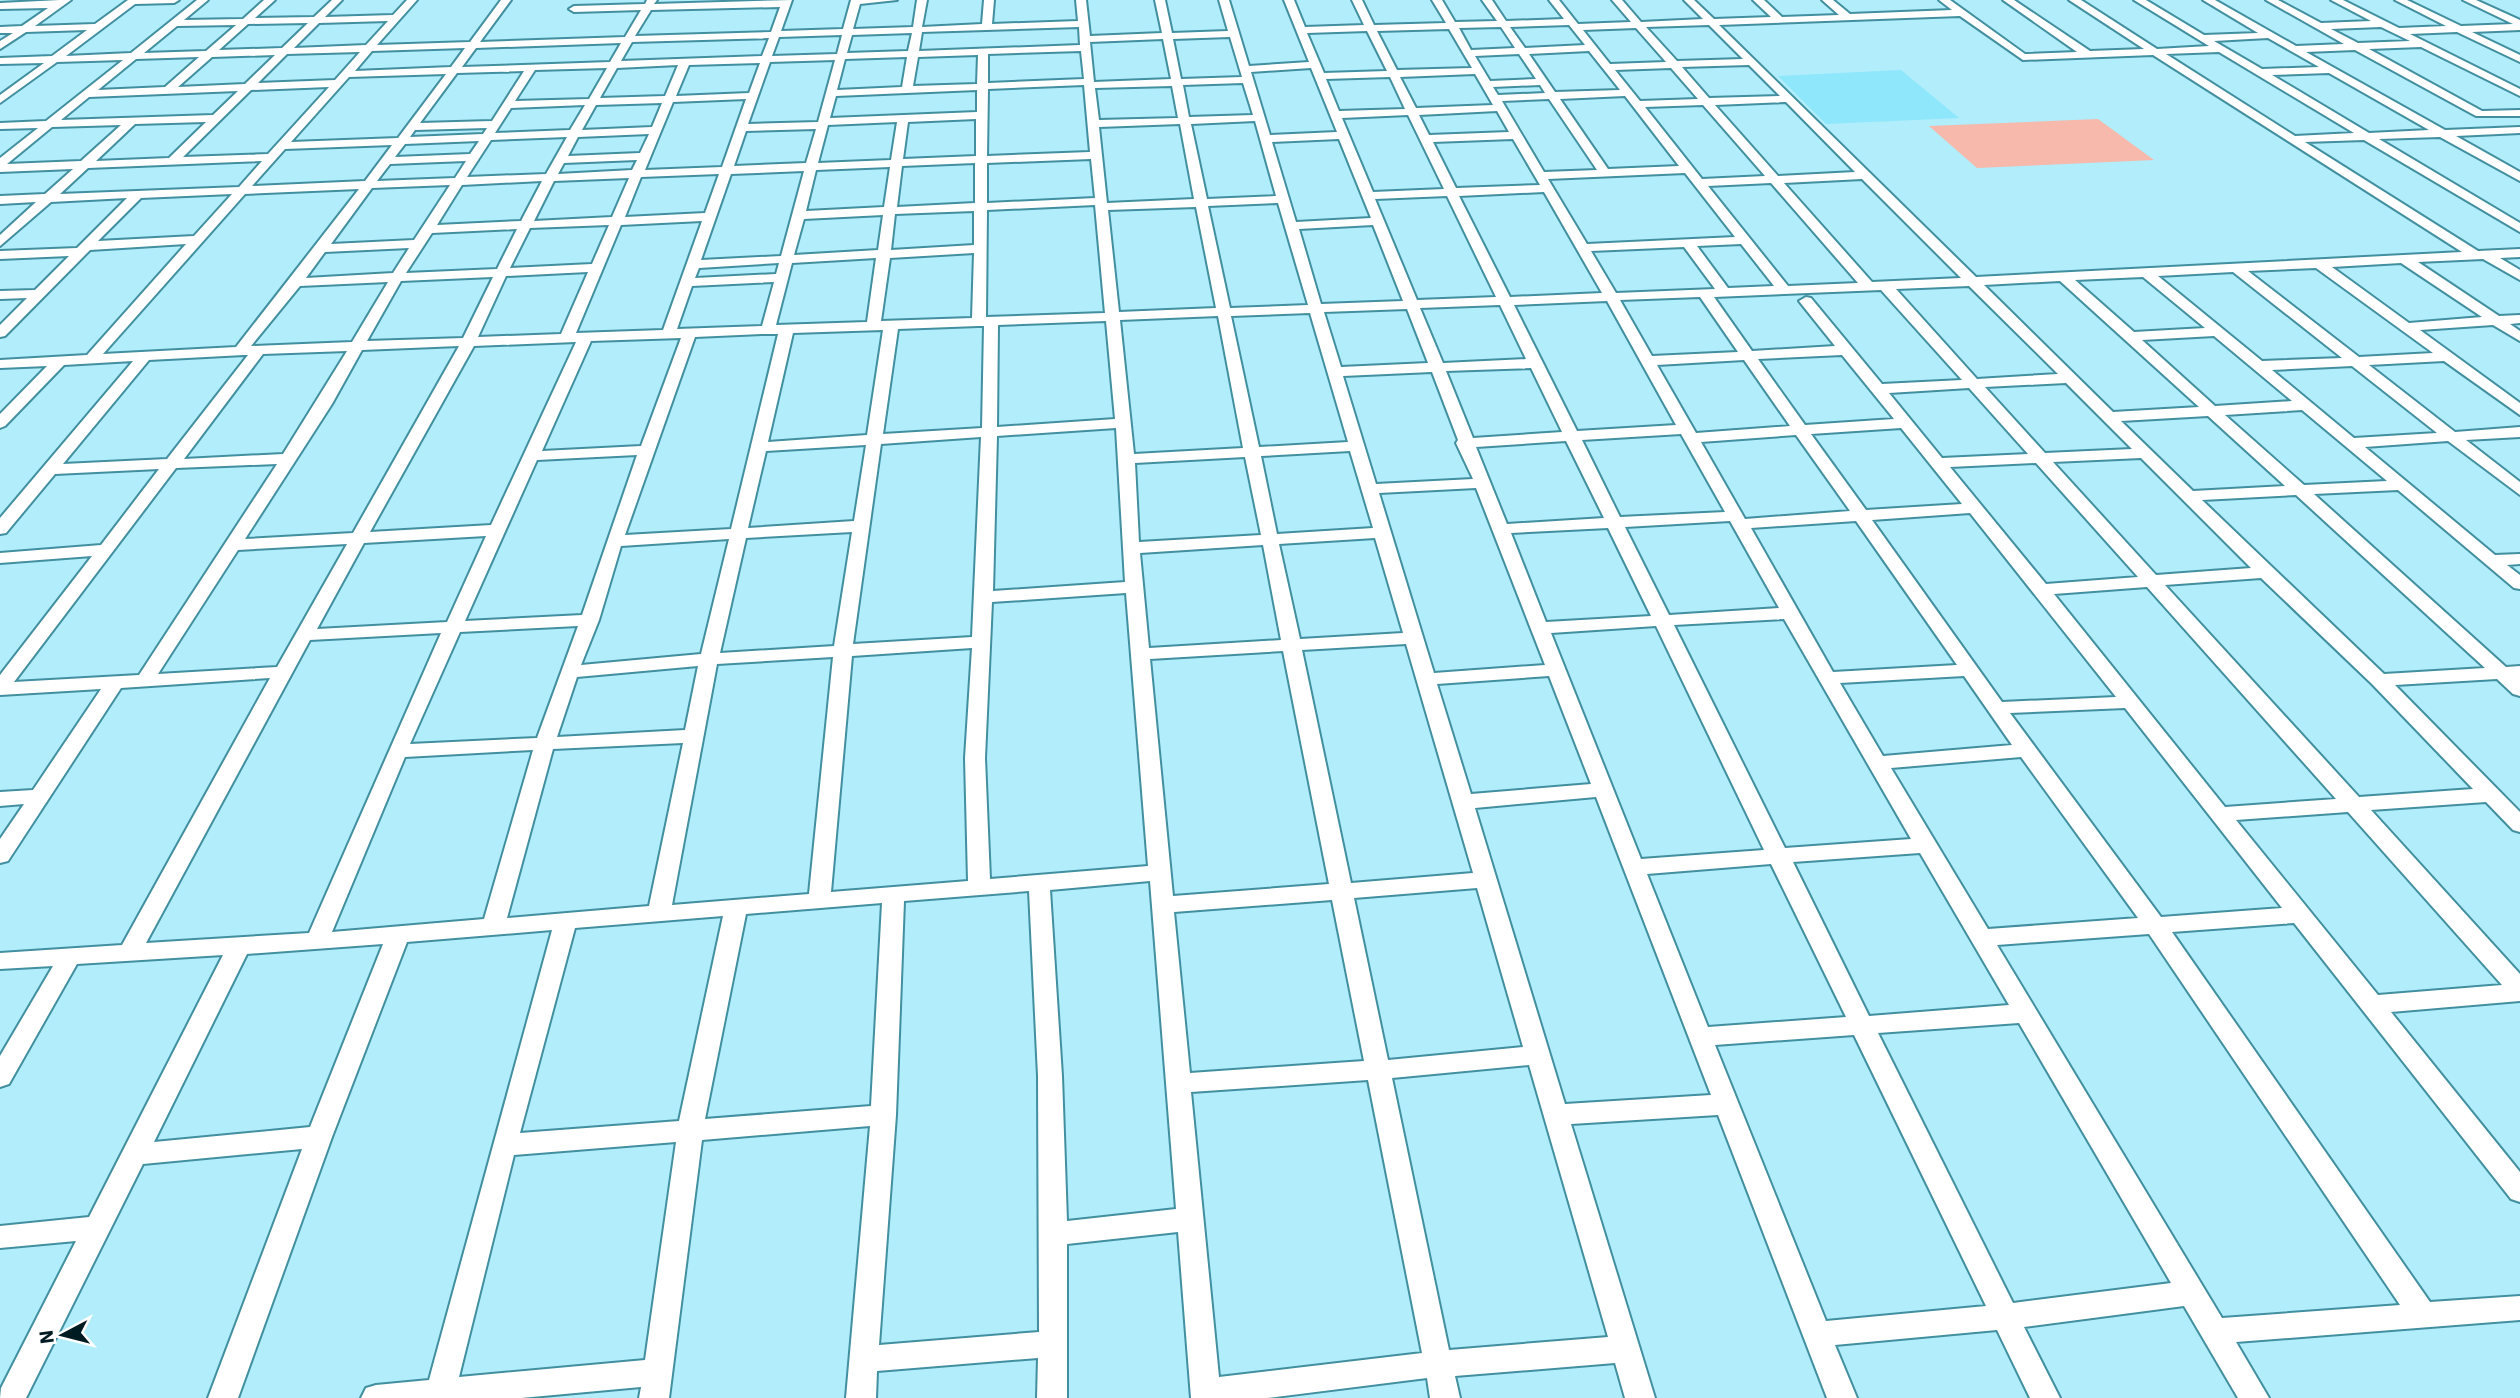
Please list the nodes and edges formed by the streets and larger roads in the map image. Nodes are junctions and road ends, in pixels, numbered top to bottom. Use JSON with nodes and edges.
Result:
{"nodes":[{"id":1,"x":174,"y":0,"type":"edge"},
{"id":2,"x":203,"y":0,"type":"edge"},
{"id":3,"x":270,"y":0,"type":"edge"},
{"id":4,"x":338,"y":0,"type":"edge"},
{"id":5,"x":412,"y":0,"type":"edge"},
{"id":6,"x":506,"y":0,"type":"edge"},
{"id":7,"x":580,"y":0,"type":"edge"},
{"id":8,"x":856,"y":0,"type":"edge"},
{"id":9,"x":892,"y":0,"type":"edge"},
{"id":10,"x":922,"y":0,"type":"edge"},
{"id":11,"x":989,"y":0,"type":"edge"},
{"id":12,"x":1081,"y":0,"type":"edge"},
{"id":13,"x":1160,"y":0,"type":"edge"},
{"id":14,"x":1224,"y":0,"type":"edge"},
{"id":15,"x":1289,"y":0,"type":"edge"},
{"id":16,"x":1357,"y":0,"type":"edge"},
{"id":17,"x":1437,"y":0,"type":"edge"},
{"id":18,"x":1487,"y":0,"type":"edge"},
{"id":19,"x":1554,"y":0,"type":"edge"},
{"id":20,"x":1617,"y":0,"type":"edge"},
{"id":21,"x":1689,"y":0,"type":"edge"},
{"id":22,"x":1758,"y":0,"type":"edge"},
{"id":23,"x":1827,"y":0,"type":"edge"},
{"id":24,"x":1889,"y":0,"type":"edge"},
{"id":25,"x":1945,"y":0,"type":"edge"},
{"id":26,"x":2008,"y":0,"type":"edge"},
{"id":27,"x":2074,"y":0,"type":"edge"},
{"id":28,"x":2139,"y":0,"type":"edge"},
{"id":29,"x":2208,"y":0,"type":"edge"},
{"id":30,"x":2271,"y":0,"type":"edge"},
{"id":31,"x":2336,"y":0,"type":"edge"},
{"id":32,"x":2400,"y":0,"type":"edge"},
{"id":33,"x":2468,"y":0,"type":"edge"},
{"id":34,"x":133,"y":1,"type":"edge"},
{"id":35,"x":63,"y":2,"type":"edge"},
{"id":36,"x":787,"y":2,"type":"edge"},
{"id":37,"x":716,"y":3,"type":"edge"},
{"id":38,"x":649,"y":4,"type":"edge"},
{"id":39,"x":0,"y":6,"type":"edge"},
{"id":40,"x":574,"y":9,"type":"junction"},
{"id":41,"x":1963,"y":13,"type":"junction"},
{"id":42,"x":1909,"y":15,"type":"junction"},
{"id":43,"x":709,"y":16,"type":"dead end"},
{"id":44,"x":396,"y":18,"type":"junction"},
{"id":45,"x":1849,"y":18,"type":"junction"},
{"id":46,"x":317,"y":19,"type":"junction"},
{"id":47,"x":566,"y":20,"type":"dead end"},
{"id":48,"x":1780,"y":20,"type":"junction"},
{"id":49,"x":246,"y":21,"type":"junction"},
{"id":50,"x":175,"y":23,"type":"junction"},
{"id":51,"x":1710,"y":23,"type":"junction"},
{"id":52,"x":1503,"y":24,"type":"junction"},
{"id":53,"x":1573,"y":24,"type":"junction"},
{"id":54,"x":1640,"y":24,"type":"junction"},
{"id":55,"x":2385,"y":24,"type":"junction"},
{"id":56,"x":1452,"y":26,"type":"junction"},
{"id":57,"x":2319,"y":26,"type":"junction"},
{"id":58,"x":2520,"y":26,"type":"edge"},
{"id":59,"x":97,"y":27,"type":"junction"},
{"id":60,"x":987,"y":27,"type":"junction"},
{"id":61,"x":1371,"y":29,"type":"junction"},
{"id":62,"x":2459,"y":29,"type":"junction"},
{"id":63,"x":0,"y":30,"type":"edge"},
{"id":64,"x":23,"y":30,"type":"junction"},
{"id":65,"x":917,"y":30,"type":"junction"},
{"id":66,"x":1301,"y":30,"type":"junction"},
{"id":67,"x":558,"y":31,"type":"dead end"},
{"id":68,"x":2398,"y":31,"type":"junction"},
{"id":69,"x":847,"y":32,"type":"junction"},
{"id":70,"x":775,"y":34,"type":"junction"},
{"id":71,"x":1234,"y":34,"type":"junction"},
{"id":72,"x":2270,"y":35,"type":"junction"},
{"id":73,"x":1167,"y":36,"type":"junction"},
{"id":74,"x":1084,"y":37,"type":"junction"},
{"id":75,"x":2202,"y":38,"type":"junction"},
{"id":76,"x":627,"y":40,"type":"junction"},
{"id":77,"x":550,"y":42,"type":"junction"},
{"id":78,"x":2424,"y":44,"type":"junction"},
{"id":79,"x":473,"y":45,"type":"junction"},
{"id":80,"x":0,"y":46,"type":"edge"},
{"id":81,"x":2356,"y":47,"type":"junction"},
{"id":82,"x":368,"y":48,"type":"junction"},
{"id":83,"x":1591,"y":48,"type":"junction"},
{"id":84,"x":2221,"y":49,"type":"junction"},
{"id":85,"x":2294,"y":49,"type":"junction"},
{"id":86,"x":1524,"y":50,"type":"junction"},
{"id":87,"x":285,"y":51,"type":"junction"},
{"id":88,"x":983,"y":52,"type":"junction"},
{"id":89,"x":2157,"y":52,"type":"junction"},
{"id":90,"x":1469,"y":53,"type":"junction"},
{"id":91,"x":208,"y":54,"type":"junction"},
{"id":92,"x":913,"y":54,"type":"junction"},
{"id":93,"x":2087,"y":54,"type":"junction"},
{"id":94,"x":133,"y":56,"type":"junction"},
{"id":95,"x":841,"y":57,"type":"junction"},
{"id":96,"x":2520,"y":58,"type":"edge"},
{"id":97,"x":55,"y":59,"type":"junction"},
{"id":98,"x":766,"y":59,"type":"junction"},
{"id":99,"x":0,"y":61,"type":"edge"},
{"id":100,"x":685,"y":62,"type":"junction"},
{"id":101,"x":1749,"y":62,"type":"junction"},
{"id":102,"x":613,"y":64,"type":"junction"},
{"id":103,"x":1675,"y":64,"type":"junction"},
{"id":104,"x":2507,"y":64,"type":"dead end"},
{"id":105,"x":2520,"y":64,"type":"edge"},
{"id":106,"x":2494,"y":65,"type":"dead end"},
{"id":107,"x":2469,"y":66,"type":"junction"},
{"id":108,"x":532,"y":67,"type":"junction"},
{"id":109,"x":1608,"y":67,"type":"junction"},
{"id":110,"x":454,"y":70,"type":"junction"},
{"id":111,"x":2330,"y":70,"type":"junction"},
{"id":112,"x":1317,"y":71,"type":"junction"},
{"id":113,"x":1479,"y":71,"type":"junction"},
{"id":114,"x":2261,"y":72,"type":"junction"},
{"id":115,"x":1392,"y":73,"type":"junction"},
{"id":116,"x":1246,"y":74,"type":"junction"},
{"id":117,"x":341,"y":79,"type":"junction"},
{"id":118,"x":1176,"y":82,"type":"junction"},
{"id":119,"x":1544,"y":82,"type":"junction"},
{"id":120,"x":1088,"y":84,"type":"junction"},
{"id":121,"x":1487,"y":84,"type":"junction"},
{"id":122,"x":982,"y":87,"type":"junction"},
{"id":123,"x":247,"y":88,"type":"junction"},
{"id":124,"x":168,"y":90,"type":"junction"},
{"id":125,"x":907,"y":90,"type":"junction"},
{"id":126,"x":831,"y":93,"type":"junction"},
{"id":127,"x":1628,"y":93,"type":"junction"},
{"id":128,"x":2520,"y":93,"type":"edge"},
{"id":129,"x":88,"y":94,"type":"junction"},
{"id":130,"x":754,"y":96,"type":"junction"},
{"id":131,"x":2,"y":97,"type":"edge"},
{"id":132,"x":1553,"y":97,"type":"junction"},
{"id":133,"x":669,"y":99,"type":"junction"},
{"id":134,"x":1787,"y":99,"type":"junction"},
{"id":135,"x":593,"y":102,"type":"junction"},
{"id":136,"x":1709,"y":102,"type":"junction"},
{"id":137,"x":1498,"y":103,"type":"junction"},
{"id":138,"x":1637,"y":104,"type":"junction"},
{"id":139,"x":509,"y":105,"type":"junction"},
{"id":140,"x":1411,"y":111,"type":"junction"},
{"id":141,"x":2520,"y":113,"type":"edge"},
{"id":142,"x":2480,"y":114,"type":"junction"},
{"id":143,"x":982,"y":115,"type":"junction"},
{"id":144,"x":1335,"y":115,"type":"junction"},
{"id":145,"x":216,"y":118,"type":"junction"},
{"id":146,"x":1259,"y":118,"type":"junction"},
{"id":147,"x":903,"y":119,"type":"junction"},
{"id":148,"x":132,"y":121,"type":"junction"},
{"id":149,"x":1184,"y":121,"type":"junction"},
{"id":150,"x":823,"y":123,"type":"junction"},
{"id":151,"x":49,"y":124,"type":"junction"},
{"id":152,"x":496,"y":124,"type":"junction"},
{"id":153,"x":1093,"y":124,"type":"junction"},
{"id":154,"x":0,"y":126,"type":"edge"},
{"id":155,"x":411,"y":127,"type":"junction"},
{"id":156,"x":742,"y":128,"type":"junction"},
{"id":157,"x":655,"y":130,"type":"junction"},
{"id":158,"x":2517,"y":132,"type":"edge"},
{"id":159,"x":574,"y":134,"type":"junction"},
{"id":160,"x":2444,"y":134,"type":"junction"},
{"id":161,"x":1343,"y":135,"type":"junction"},
{"id":162,"x":1516,"y":135,"type":"junction"},
{"id":163,"x":2369,"y":136,"type":"junction"},
{"id":164,"x":487,"y":138,"type":"junction"},
{"id":165,"x":1267,"y":139,"type":"junction"},
{"id":166,"x":1425,"y":139,"type":"junction"},
{"id":167,"x":2295,"y":139,"type":"junction"},
{"id":168,"x":401,"y":141,"type":"junction"},
{"id":169,"x":280,"y":146,"type":"junction"},
{"id":170,"x":1096,"y":155,"type":"junction"},
{"id":171,"x":643,"y":156,"type":"junction"},
{"id":172,"x":270,"y":157,"type":"junction"},
{"id":173,"x":474,"y":157,"type":"junction"},
{"id":174,"x":561,"y":160,"type":"junction"},
{"id":175,"x":980,"y":160,"type":"junction"},
{"id":176,"x":172,"y":161,"type":"junction"},
{"id":177,"x":386,"y":161,"type":"junction"},
{"id":178,"x":897,"y":163,"type":"junction"},
{"id":179,"x":84,"y":164,"type":"junction"},
{"id":180,"x":0,"y":166,"type":"edge"},
{"id":181,"x":813,"y":167,"type":"junction"},
{"id":182,"x":1688,"y":169,"type":"junction"},
{"id":183,"x":727,"y":170,"type":"junction"},
{"id":184,"x":1605,"y":173,"type":"junction"},
{"id":185,"x":636,"y":174,"type":"junction"},
{"id":186,"x":1864,"y":175,"type":"junction"},
{"id":187,"x":1540,"y":176,"type":"junction"},
{"id":188,"x":552,"y":177,"type":"junction"},
{"id":189,"x":2520,"y":177,"type":"edge"},
{"id":190,"x":1776,"y":179,"type":"junction"},
{"id":191,"x":459,"y":181,"type":"junction"},
{"id":192,"x":1700,"y":183,"type":"junction"},
{"id":193,"x":369,"y":185,"type":"junction"},
{"id":194,"x":1547,"y":188,"type":"junction"},
{"id":195,"x":241,"y":190,"type":"junction"},
{"id":196,"x":1451,"y":192,"type":"junction"},
{"id":197,"x":138,"y":194,"type":"junction"},
{"id":198,"x":1367,"y":196,"type":"junction"},
{"id":199,"x":46,"y":198,"type":"junction"},
{"id":200,"x":1285,"y":199,"type":"junction"},
{"id":201,"x":0,"y":200,"type":"edge"},
{"id":202,"x":1200,"y":202,"type":"junction"},
{"id":203,"x":1101,"y":204,"type":"junction"},
{"id":204,"x":982,"y":207,"type":"junction"},
{"id":205,"x":890,"y":212,"type":"junction"},
{"id":206,"x":799,"y":215,"type":"junction"},
{"id":207,"x":710,"y":217,"type":"junction"},
{"id":208,"x":615,"y":221,"type":"junction"},
{"id":209,"x":1377,"y":221,"type":"junction"},
{"id":210,"x":526,"y":225,"type":"junction"},
{"id":211,"x":1293,"y":226,"type":"junction"},
{"id":212,"x":2520,"y":228,"type":"edge"},
{"id":213,"x":428,"y":229,"type":"junction"},
{"id":214,"x":196,"y":240,"type":"junction"},
{"id":215,"x":1744,"y":240,"type":"junction"},
{"id":216,"x":0,"y":242,"type":"edge"},
{"id":217,"x":1688,"y":243,"type":"junction"},
{"id":218,"x":418,"y":244,"type":"junction"},
{"id":219,"x":321,"y":248,"type":"junction"},
{"id":220,"x":1583,"y":248,"type":"junction"},
{"id":221,"x":83,"y":249,"type":"junction"},
{"id":222,"x":980,"y":249,"type":"junction"},
{"id":223,"x":2520,"y":253,"type":"edge"},
{"id":224,"x":884,"y":254,"type":"junction"},
{"id":225,"x":0,"y":255,"type":"edge"},
{"id":226,"x":2481,"y":255,"type":"junction"},
{"id":227,"x":2404,"y":259,"type":"junction"},
{"id":228,"x":787,"y":260,"type":"junction"},
{"id":229,"x":694,"y":264,"type":"junction"},
{"id":230,"x":2320,"y":264,"type":"junction"},
{"id":231,"x":594,"y":268,"type":"junction"},
{"id":232,"x":2236,"y":268,"type":"junction"},
{"id":233,"x":500,"y":273,"type":"junction"},
{"id":234,"x":2147,"y":273,"type":"junction"},
{"id":235,"x":2520,"y":276,"type":"edge"},
{"id":236,"x":397,"y":277,"type":"junction"},
{"id":237,"x":2064,"y":277,"type":"junction"},
{"id":238,"x":782,"y":278,"type":"junction"},
{"id":239,"x":1971,"y":281,"type":"junction"},
{"id":240,"x":296,"y":282,"type":"junction"},
{"id":241,"x":687,"y":282,"type":"junction"},
{"id":242,"x":1877,"y":286,"type":"junction"},
{"id":243,"x":1784,"y":290,"type":"junction"},
{"id":244,"x":1714,"y":293,"type":"junction"},
{"id":245,"x":39,"y":294,"type":"junction"},
{"id":246,"x":0,"y":295,"type":"edge"},
{"id":247,"x":1611,"y":296,"type":"junction"},
{"id":248,"x":1504,"y":300,"type":"junction"},
{"id":249,"x":1806,"y":301,"type":"dead end"},
{"id":250,"x":1411,"y":304,"type":"junction"},
{"id":251,"x":1315,"y":308,"type":"junction"},
{"id":252,"x":1223,"y":312,"type":"junction"},
{"id":253,"x":1112,"y":316,"type":"junction"},
{"id":254,"x":2520,"y":319,"type":"edge"},
{"id":255,"x":2496,"y":321,"type":"junction"},
{"id":256,"x":985,"y":322,"type":"junction"},
{"id":257,"x":882,"y":327,"type":"junction"},
{"id":258,"x":2406,"y":327,"type":"junction"},
{"id":259,"x":786,"y":331,"type":"junction"},
{"id":260,"x":767,"y":332,"type":"junction"},
{"id":261,"x":2217,"y":332,"type":"junction"},
{"id":262,"x":0,"y":333,"type":"edge"},
{"id":263,"x":668,"y":335,"type":"junction"},
{"id":264,"x":689,"y":335,"type":"junction"},
{"id":265,"x":2128,"y":337,"type":"junction"},
{"id":266,"x":2520,"y":337,"type":"edge"},
{"id":267,"x":575,"y":339,"type":"junction"},
{"id":268,"x":468,"y":343,"type":"junction"},
{"id":269,"x":359,"y":347,"type":"junction"},
{"id":270,"x":1846,"y":350,"type":"junction"},
{"id":271,"x":259,"y":351,"type":"junction"},
{"id":272,"x":239,"y":352,"type":"junction"},
{"id":273,"x":1750,"y":356,"type":"junction"},
{"id":274,"x":144,"y":357,"type":"junction"},
{"id":275,"x":2447,"y":357,"type":"junction"},
{"id":276,"x":90,"y":359,"type":"junction"},
{"id":277,"x":60,"y":361,"type":"junction"},
{"id":278,"x":1648,"y":361,"type":"junction"},
{"id":279,"x":2354,"y":361,"type":"junction"},
{"id":280,"x":1536,"y":363,"type":"junction"},
{"id":281,"x":0,"y":364,"type":"edge"},
{"id":282,"x":2258,"y":366,"type":"junction"},
{"id":283,"x":1437,"y":367,"type":"junction"},
{"id":284,"x":1335,"y":372,"type":"junction"},
{"id":285,"x":2069,"y":378,"type":"junction"},
{"id":286,"x":1974,"y":383,"type":"junction"},
{"id":287,"x":1878,"y":388,"type":"junction"},
{"id":288,"x":2520,"y":391,"type":"edge"},
{"id":289,"x":2496,"y":393,"type":"junction"},
{"id":290,"x":2307,"y":405,"type":"junction"},
{"id":291,"x":2520,"y":410,"type":"edge"},
{"id":292,"x":2210,"y":411,"type":"junction"},
{"id":293,"x":2108,"y":416,"type":"junction"},
{"id":294,"x":0,"y":423,"type":"edge"},
{"id":295,"x":1122,"y":423,"type":"junction"},
{"id":296,"x":1905,"y":423,"type":"junction"},
{"id":297,"x":991,"y":430,"type":"junction"},
{"id":298,"x":1801,"y":430,"type":"junction"},
{"id":299,"x":2520,"y":432,"type":"edge"},
{"id":300,"x":1688,"y":433,"type":"junction"},
{"id":301,"x":1572,"y":435,"type":"junction"},
{"id":302,"x":2449,"y":437,"type":"junction"},
{"id":303,"x":876,"y":438,"type":"junction"},
{"id":304,"x":1464,"y":443,"type":"junction"},
{"id":305,"x":2351,"y":443,"type":"junction"},
{"id":306,"x":1357,"y":446,"type":"junction"},
{"id":307,"x":760,"y":447,"type":"junction"},
{"id":308,"x":647,"y":450,"type":"junction"},
{"id":309,"x":1252,"y":453,"type":"junction"},
{"id":310,"x":2144,"y":453,"type":"junction"},
{"id":311,"x":532,"y":456,"type":"junction"},
{"id":312,"x":2041,"y":458,"type":"junction"},
{"id":313,"x":288,"y":459,"type":"junction"},
{"id":314,"x":1127,"y":459,"type":"junction"},
{"id":315,"x":1938,"y":463,"type":"junction"},
{"id":316,"x":172,"y":465,"type":"junction"},
{"id":317,"x":51,"y":469,"type":"junction"},
{"id":318,"x":1481,"y":483,"type":"junction"},
{"id":319,"x":2403,"y":485,"type":"junction"},
{"id":320,"x":1370,"y":489,"type":"junction"},
{"id":321,"x":2520,"y":489,"type":"edge"},
{"id":322,"x":2300,"y":490,"type":"junction"},
{"id":323,"x":2190,"y":496,"type":"junction"},
{"id":324,"x":1975,"y":508,"type":"junction"},
{"id":325,"x":1862,"y":517,"type":"junction"},
{"id":326,"x":1737,"y":520,"type":"junction"},
{"id":327,"x":1613,"y":523,"type":"junction"},
{"id":328,"x":862,"y":526,"type":"junction"},
{"id":329,"x":0,"y":529,"type":"edge"},
{"id":330,"x":1500,"y":529,"type":"junction"},
{"id":331,"x":499,"y":530,"type":"junction"},
{"id":332,"x":1382,"y":532,"type":"junction"},
{"id":333,"x":739,"y":533,"type":"junction"},
{"id":334,"x":359,"y":537,"type":"junction"},
{"id":335,"x":1270,"y":539,"type":"junction"},
{"id":336,"x":614,"y":541,"type":"junction"},
{"id":337,"x":232,"y":545,"type":"junction"},
{"id":338,"x":1132,"y":548,"type":"junction"},
{"id":339,"x":105,"y":550,"type":"junction"},
{"id":340,"x":0,"y":558,"type":"edge"},
{"id":341,"x":2520,"y":559,"type":"edge"},
{"id":342,"x":2492,"y":560,"type":"junction"},
{"id":343,"x":2265,"y":572,"type":"junction"},
{"id":344,"x":2151,"y":581,"type":"junction"},
{"id":345,"x":2520,"y":584,"type":"edge"},
{"id":346,"x":1136,"y":587,"type":"junction"},
{"id":347,"x":2040,"y":590,"type":"junction"},
{"id":348,"x":983,"y":597,"type":"junction"},
{"id":349,"x":1790,"y":613,"type":"junction"},
{"id":350,"x":590,"y":620,"type":"junction"},
{"id":351,"x":1660,"y":621,"type":"junction"},
{"id":352,"x":455,"y":627,"type":"junction"},
{"id":353,"x":1538,"y":628,"type":"junction"},
{"id":354,"x":304,"y":635,"type":"junction"},
{"id":355,"x":1414,"y":638,"type":"junction"},
{"id":356,"x":981,"y":642,"type":"junction"},
{"id":357,"x":1291,"y":646,"type":"junction"},
{"id":358,"x":843,"y":650,"type":"junction"},
{"id":359,"x":1142,"y":654,"type":"junction"},
{"id":360,"x":709,"y":659,"type":"junction"},
{"id":361,"x":1554,"y":670,"type":"junction"},
{"id":362,"x":1970,"y":670,"type":"junction"},
{"id":363,"x":571,"y":672,"type":"junction"},
{"id":364,"x":2510,"y":672,"type":"edge"},
{"id":365,"x":282,"y":673,"type":"junction"},
{"id":366,"x":1827,"y":678,"type":"junction"},
{"id":367,"x":1427,"y":679,"type":"junction"},
{"id":368,"x":2379,"y":680,"type":"junction"},
{"id":369,"x":144,"y":681,"type":"junction"},
{"id":370,"x":115,"y":682,"type":"junction"},
{"id":371,"x":0,"y":688,"type":"edge"},
{"id":372,"x":2520,"y":690,"type":"edge"},
{"id":373,"x":2128,"y":702,"type":"junction"},
{"id":374,"x":1998,"y":708,"type":"junction"},
{"id":375,"x":695,"y":736,"type":"junction"},
{"id":376,"x":545,"y":743,"type":"junction"},
{"id":377,"x":2026,"y":750,"type":"junction"},
{"id":378,"x":397,"y":751,"type":"junction"},
{"id":379,"x":1877,"y":762,"type":"junction"},
{"id":380,"x":1602,"y":790,"type":"junction"},
{"id":381,"x":2488,"y":794,"type":"junction"},
{"id":382,"x":42,"y":796,"type":"junction"},
{"id":383,"x":0,"y":799,"type":"edge"},
{"id":384,"x":1463,"y":802,"type":"junction"},
{"id":385,"x":2353,"y":804,"type":"junction"},
{"id":386,"x":2219,"y":814,"type":"junction"},
{"id":387,"x":2520,"y":825,"type":"edge"},
{"id":388,"x":1926,"y":845,"type":"junction"},
{"id":389,"x":0,"y":856,"type":"edge"},
{"id":390,"x":1779,"y":857,"type":"junction"},
{"id":391,"x":1635,"y":867,"type":"junction"},
{"id":392,"x":1161,"y":873,"type":"junction"},
{"id":393,"x":1486,"y":880,"type":"junction"},
{"id":394,"x":1039,"y":882,"type":"junction"},
{"id":395,"x":979,"y":886,"type":"junction"},
{"id":396,"x":1341,"y":890,"type":"junction"},
{"id":397,"x":893,"y":894,"type":"junction"},
{"id":398,"x":819,"y":901,"type":"junction"},
{"id":399,"x":1164,"y":905,"type":"junction"},
{"id":400,"x":736,"y":907,"type":"junction"},
{"id":401,"x":659,"y":913,"type":"junction"},
{"id":402,"x":2297,"y":915,"type":"junction"},
{"id":403,"x":566,"y":921,"type":"junction"},
{"id":404,"x":2156,"y":926,"type":"junction"},
{"id":405,"x":493,"y":927,"type":"junction"},
{"id":406,"x":398,"y":934,"type":"junction"},
{"id":407,"x":1981,"y":938,"type":"junction"},
{"id":408,"x":317,"y":941,"type":"junction"},
{"id":409,"x":239,"y":947,"type":"junction"},
{"id":410,"x":130,"y":952,"type":"junction"},
{"id":411,"x":71,"y":955,"type":"junction"},
{"id":412,"x":0,"y":961,"type":"edge"},
{"id":413,"x":2520,"y":990,"type":"edge"},
{"id":414,"x":2369,"y":1005,"type":"junction"},
{"id":415,"x":2027,"y":1013,"type":"junction"},
{"id":416,"x":1861,"y":1026,"type":"junction"},
{"id":417,"x":1702,"y":1037,"type":"junction"},
{"id":418,"x":1539,"y":1055,"type":"junction"},
{"id":419,"x":1378,"y":1070,"type":"junction"},
{"id":420,"x":0,"y":1077,"type":"edge"},
{"id":421,"x":1179,"y":1083,"type":"junction"},
{"id":422,"x":1728,"y":1104,"type":"junction"},
{"id":423,"x":883,"y":1115,"type":"junction"},
{"id":424,"x":1557,"y":1115,"type":"junction"},
{"id":425,"x":690,"y":1130,"type":"junction"},
{"id":426,"x":319,"y":1137,"type":"junction"},
{"id":427,"x":504,"y":1146,"type":"junction"},
{"id":428,"x":132,"y":1154,"type":"junction"},
{"id":429,"x":2520,"y":1191,"type":"edge"},
{"id":430,"x":1189,"y":1219,"type":"junction"},
{"id":431,"x":95,"y":1228,"type":"junction"},
{"id":432,"x":1054,"y":1234,"type":"junction"},
{"id":433,"x":0,"y":1237,"type":"edge"},
{"id":434,"x":2192,"y":1293,"type":"junction"},
{"id":435,"x":2520,"y":1308,"type":"edge"},
{"id":436,"x":2422,"y":1314,"type":"junction"},
{"id":437,"x":2004,"y":1317,"type":"junction"},
{"id":438,"x":2214,"y":1331,"type":"junction"},
{"id":439,"x":1817,"y":1334,"type":"junction"},
{"id":440,"x":1051,"y":1344,"type":"junction"},
{"id":441,"x":1625,"y":1349,"type":"junction"},
{"id":442,"x":864,"y":1359,"type":"junction"},
{"id":443,"x":1438,"y":1364,"type":"junction"},
{"id":444,"x":656,"y":1385,"type":"edge"},
{"id":445,"x":440,"y":1395,"type":"edge"},
{"id":446,"x":1206,"y":1395,"type":"edge"},
{"id":447,"x":11,"y":1398,"type":"edge"},
{"id":448,"x":223,"y":1398,"type":"edge"},
{"id":449,"x":376,"y":1398,"type":"edge"},
{"id":450,"x":861,"y":1398,"type":"edge"},
{"id":451,"x":1052,"y":1398,"type":"edge"},
{"id":452,"x":1445,"y":1398,"type":"edge"},
{"id":453,"x":1640,"y":1398,"type":"edge"},
{"id":454,"x":1842,"y":1398,"type":"edge"},
{"id":455,"x":2045,"y":1398,"type":"edge"},
{"id":456,"x":2254,"y":1398,"type":"edge"}],
"edges":[{"from":1,"to":34,"type":"street"},
{"from":2,"to":50,"type":"street"},
{"from":3,"to":49,"type":"street"},
{"from":4,"to":46,"type":"street"},
{"from":5,"to":44,"type":"street"},
{"from":6,"to":79,"type":"street"},
{"from":7,"to":40,"type":"street"},
{"from":8,"to":9,"type":"street"},
{"from":8,"to":69,"type":"street"},
{"from":10,"to":65,"type":"street"},
{"from":11,"to":60,"type":"street"},
{"from":12,"to":74,"type":"street"},
{"from":13,"to":73,"type":"street"},
{"from":14,"to":71,"type":"street"},
{"from":15,"to":66,"type":"street"},
{"from":16,"to":61,"type":"street"},
{"from":17,"to":56,"type":"street"},
{"from":18,"to":52,"type":"street"},
{"from":19,"to":53,"type":"street"},
{"from":20,"to":54,"type":"street"},
{"from":21,"to":51,"type":"street"},
{"from":22,"to":48,"type":"street"},
{"from":23,"to":45,"type":"street"},
{"from":24,"to":42,"type":"street"},
{"from":25,"to":41,"type":"street"},
{"from":26,"to":93,"type":"street"},
{"from":27,"to":89,"type":"street"},
{"from":28,"to":75,"type":"street"},
{"from":29,"to":72,"type":"street"},
{"from":30,"to":57,"type":"street"},
{"from":31,"to":55,"type":"street"},
{"from":32,"to":62,"type":"street"},
{"from":33,"to":58,"type":"street"},
{"from":34,"to":59,"type":"street"},
{"from":35,"to":39,"type":"street"},
{"from":35,"to":64,"type":"street"},
{"from":36,"to":37,"type":"street"},
{"from":36,"to":70,"type":"street"},
{"from":37,"to":38,"type":"street"},
{"from":37,"to":43,"type":"street"},
{"from":38,"to":40,"type":"street"},
{"from":38,"to":76,"type":"street"},
{"from":40,"to":47,"type":"street"},
{"from":41,"to":42,"type":"street"},
{"from":41,"to":93,"type":"street"},
{"from":42,"to":45,"type":"street"},
{"from":44,"to":46,"type":"street"},
{"from":44,"to":82,"type":"street"},
{"from":45,"to":48,"type":"street"},
{"from":46,"to":49,"type":"street"},
{"from":46,"to":87,"type":"street"},
{"from":48,"to":51,"type":"street"},
{"from":49,"to":50,"type":"street"},
{"from":49,"to":91,"type":"street"},
{"from":50,"to":94,"type":"street"},
{"from":51,"to":54,"type":"street"},
{"from":51,"to":101,"type":"street"},
{"from":52,"to":53,"type":"street"},
{"from":52,"to":56,"type":"street"},
{"from":52,"to":86,"type":"street"},
{"from":53,"to":54,"type":"street"},
{"from":53,"to":83,"type":"street"},
{"from":54,"to":103,"type":"street"},
{"from":55,"to":57,"type":"street"},
{"from":55,"to":68,"type":"street"},
{"from":56,"to":61,"type":"street"},
{"from":56,"to":90,"type":"street"},
{"from":57,"to":81,"type":"street"},
{"from":58,"to":62,"type":"street"},
{"from":59,"to":64,"type":"street"},
{"from":59,"to":97,"type":"street"},
{"from":60,"to":65,"type":"street"},
{"from":60,"to":74,"type":"street"},
{"from":61,"to":66,"type":"street"},
{"from":61,"to":115,"type":"street"},
{"from":62,"to":68,"type":"street"},
{"from":62,"to":96,"type":"street"},
{"from":63,"to":64,"type":"street"},
{"from":64,"to":80,"type":"street"},
{"from":65,"to":69,"type":"street"},
{"from":65,"to":92,"type":"street"},
{"from":66,"to":112,"type":"street"},
{"from":67,"to":77,"type":"street"},
{"from":68,"to":78,"type":"street"},
{"from":69,"to":70,"type":"street"},
{"from":69,"to":95,"type":"street"},
{"from":70,"to":76,"type":"street"},
{"from":70,"to":98,"type":"street"},
{"from":71,"to":73,"type":"street"},
{"from":71,"to":116,"type":"street"},
{"from":72,"to":75,"type":"street"},
{"from":72,"to":85,"type":"street"},
{"from":73,"to":74,"type":"street"},
{"from":73,"to":118,"type":"street"},
{"from":74,"to":88,"type":"street"},
{"from":74,"to":120,"type":"street"},
{"from":75,"to":84,"type":"street"},
{"from":76,"to":77,"type":"street"},
{"from":76,"to":102,"type":"street"},
{"from":77,"to":79,"type":"street"},
{"from":78,"to":81,"type":"street"},
{"from":78,"to":107,"type":"street"},
{"from":79,"to":82,"type":"street"},
{"from":79,"to":110,"type":"street"},
{"from":81,"to":85,"type":"street"},
{"from":81,"to":142,"type":"street"},
{"from":82,"to":87,"type":"street"},
{"from":82,"to":117,"type":"street"},
{"from":83,"to":86,"type":"street"},
{"from":83,"to":109,"type":"street"},
{"from":84,"to":89,"type":"street"},
{"from":84,"to":114,"type":"street"},
{"from":85,"to":111,"type":"street"},
{"from":86,"to":90,"type":"street"},
{"from":86,"to":119,"type":"street"},
{"from":87,"to":91,"type":"street"},
{"from":87,"to":123,"type":"street"},
{"from":88,"to":92,"type":"street"},
{"from":88,"to":122,"type":"street"},
{"from":89,"to":93,"type":"street"},
{"from":89,"to":167,"type":"street"},
{"from":90,"to":113,"type":"street"},
{"from":91,"to":94,"type":"street"},
{"from":91,"to":124,"type":"street"},
{"from":92,"to":95,"type":"street"},
{"from":92,"to":125,"type":"street"},
{"from":94,"to":97,"type":"street"},
{"from":94,"to":129,"type":"street"},
{"from":95,"to":98,"type":"street"},
{"from":95,"to":126,"type":"street"},
{"from":97,"to":99,"type":"street"},
{"from":97,"to":131,"type":"street"},
{"from":98,"to":100,"type":"street"},
{"from":98,"to":130,"type":"street"},
{"from":100,"to":102,"type":"street"},
{"from":100,"to":133,"type":"street"},
{"from":101,"to":103,"type":"street"},
{"from":101,"to":134,"type":"street"},
{"from":102,"to":108,"type":"street"},
{"from":102,"to":135,"type":"street"},
{"from":103,"to":109,"type":"street"},
{"from":103,"to":136,"type":"street"},
{"from":104,"to":105,"type":"street"},
{"from":106,"to":107,"type":"street"},
{"from":107,"to":128,"type":"street"},
{"from":108,"to":110,"type":"street"},
{"from":108,"to":139,"type":"street"},
{"from":109,"to":127,"type":"street"},
{"from":110,"to":117,"type":"street"},
{"from":110,"to":155,"type":"street"},
{"from":111,"to":114,"type":"street"},
{"from":111,"to":160,"type":"street"},
{"from":112,"to":115,"type":"street"},
{"from":112,"to":116,"type":"street"},
{"from":112,"to":144,"type":"street"},
{"from":113,"to":115,"type":"street"},
{"from":113,"to":121,"type":"street"},
{"from":114,"to":163,"type":"street"},
{"from":115,"to":140,"type":"street"},
{"from":116,"to":118,"type":"street"},
{"from":116,"to":146,"type":"street"},
{"from":117,"to":123,"type":"street"},
{"from":117,"to":169,"type":"street"},
{"from":118,"to":120,"type":"street"},
{"from":118,"to":149,"type":"street"},
{"from":119,"to":121,"type":"street"},
{"from":119,"to":132,"type":"street"},
{"from":120,"to":122,"type":"street"},
{"from":120,"to":153,"type":"street"},
{"from":121,"to":137,"type":"street"},
{"from":122,"to":125,"type":"street"},
{"from":122,"to":143,"type":"street"},
{"from":123,"to":124,"type":"street"},
{"from":123,"to":145,"type":"street"},
{"from":124,"to":129,"type":"street"},
{"from":125,"to":126,"type":"street"},
{"from":126,"to":150,"type":"street"},
{"from":127,"to":132,"type":"street"},
{"from":127,"to":138,"type":"street"},
{"from":129,"to":151,"type":"street"},
{"from":130,"to":133,"type":"street"},
{"from":130,"to":156,"type":"street"},
{"from":132,"to":137,"type":"street"},
{"from":132,"to":184,"type":"street"},
{"from":133,"to":135,"type":"street"},
{"from":133,"to":157,"type":"street"},
{"from":134,"to":136,"type":"street"},
{"from":134,"to":186,"type":"street"},
{"from":135,"to":139,"type":"street"},
{"from":135,"to":159,"type":"street"},
{"from":136,"to":138,"type":"street"},
{"from":136,"to":190,"type":"street"},
{"from":137,"to":140,"type":"street"},
{"from":137,"to":162,"type":"street"},
{"from":138,"to":182,"type":"street"},
{"from":139,"to":152,"type":"street"},
{"from":140,"to":144,"type":"street"},
{"from":140,"to":166,"type":"street"},
{"from":141,"to":142,"type":"street"},
{"from":142,"to":158,"type":"street"},
{"from":143,"to":147,"type":"street"},
{"from":143,"to":175,"type":"street"},
{"from":144,"to":161,"type":"street"},
{"from":145,"to":148,"type":"street"},
{"from":145,"to":176,"type":"street"},
{"from":146,"to":149,"type":"street"},
{"from":146,"to":165,"type":"street"},
{"from":147,"to":150,"type":"street"},
{"from":147,"to":178,"type":"street"},
{"from":148,"to":151,"type":"street"},
{"from":148,"to":179,"type":"street"},
{"from":149,"to":153,"type":"street"},
{"from":149,"to":202,"type":"street"},
{"from":150,"to":156,"type":"street"},
{"from":150,"to":181,"type":"street"},
{"from":151,"to":154,"type":"street"},
{"from":151,"to":180,"type":"street"},
{"from":152,"to":155,"type":"street"},
{"from":152,"to":164,"type":"street"},
{"from":153,"to":170,"type":"street"},
{"from":155,"to":168,"type":"street"},
{"from":156,"to":183,"type":"street"},
{"from":157,"to":159,"type":"street"},
{"from":157,"to":171,"type":"street"},
{"from":158,"to":160,"type":"street"},
{"from":159,"to":164,"type":"street"},
{"from":159,"to":174,"type":"street"},
{"from":160,"to":163,"type":"street"},
{"from":160,"to":189,"type":"street"},
{"from":161,"to":165,"type":"street"},
{"from":161,"to":198,"type":"street"},
{"from":162,"to":166,"type":"street"},
{"from":162,"to":187,"type":"street"},
{"from":163,"to":167,"type":"street"},
{"from":163,"to":212,"type":"street"},
{"from":164,"to":168,"type":"street"},
{"from":164,"to":173,"type":"street"},
{"from":165,"to":200,"type":"street"},
{"from":166,"to":196,"type":"street"},
{"from":167,"to":226,"type":"street"},
{"from":168,"to":169,"type":"street"},
{"from":168,"to":177,"type":"street"},
{"from":169,"to":172,"type":"street"},
{"from":170,"to":175,"type":"street"},
{"from":170,"to":203,"type":"street"},
{"from":171,"to":174,"type":"street"},
{"from":171,"to":185,"type":"street"},
{"from":172,"to":176,"type":"street"},
{"from":172,"to":195,"type":"street"},
{"from":173,"to":177,"type":"street"},
{"from":173,"to":191,"type":"street"},
{"from":174,"to":188,"type":"street"},
{"from":175,"to":178,"type":"street"},
{"from":175,"to":204,"type":"street"},
{"from":176,"to":179,"type":"street"},
{"from":177,"to":193,"type":"street"},
{"from":178,"to":181,"type":"street"},
{"from":178,"to":205,"type":"street"},
{"from":179,"to":180,"type":"street"},
{"from":179,"to":199,"type":"street"},
{"from":181,"to":183,"type":"street"},
{"from":181,"to":206,"type":"street"},
{"from":182,"to":184,"type":"street"},
{"from":182,"to":192,"type":"street"},
{"from":183,"to":185,"type":"street"},
{"from":183,"to":207,"type":"street"},
{"from":184,"to":187,"type":"street"},
{"from":185,"to":188,"type":"street"},
{"from":185,"to":208,"type":"street"},
{"from":186,"to":190,"type":"street"},
{"from":186,"to":239,"type":"street"},
{"from":187,"to":194,"type":"street"},
{"from":188,"to":191,"type":"street"},
{"from":188,"to":210,"type":"street"},
{"from":190,"to":192,"type":"street"},
{"from":190,"to":242,"type":"street"},
{"from":191,"to":193,"type":"street"},
{"from":191,"to":213,"type":"street"},
{"from":192,"to":215,"type":"street"},
{"from":193,"to":195,"type":"street"},
{"from":193,"to":219,"type":"street"},
{"from":194,"to":196,"type":"street"},
{"from":194,"to":220,"type":"street"},
{"from":195,"to":197,"type":"street"},
{"from":195,"to":214,"type":"street"},
{"from":196,"to":198,"type":"street"},
{"from":196,"to":248,"type":"street"},
{"from":197,"to":199,"type":"street"},
{"from":197,"to":221,"type":"street"},
{"from":198,"to":209,"type":"street"},
{"from":199,"to":201,"type":"street"},
{"from":199,"to":216,"type":"street"},
{"from":200,"to":202,"type":"street"},
{"from":200,"to":211,"type":"street"},
{"from":202,"to":203,"type":"street"},
{"from":202,"to":252,"type":"street"},
{"from":203,"to":204,"type":"street"},
{"from":203,"to":253,"type":"street"},
{"from":204,"to":205,"type":"street"},
{"from":204,"to":222,"type":"street"},
{"from":205,"to":206,"type":"street"},
{"from":205,"to":224,"type":"street"},
{"from":206,"to":228,"type":"street"},
{"from":207,"to":208,"type":"street"},
{"from":207,"to":229,"type":"street"},
{"from":208,"to":210,"type":"street"},
{"from":208,"to":231,"type":"street"},
{"from":209,"to":211,"type":"street"},
{"from":209,"to":250,"type":"street"},
{"from":210,"to":213,"type":"street"},
{"from":210,"to":233,"type":"street"},
{"from":211,"to":251,"type":"street"},
{"from":213,"to":218,"type":"street"},
{"from":214,"to":221,"type":"street"},
{"from":214,"to":276,"type":"street"},
{"from":215,"to":217,"type":"street"},
{"from":215,"to":243,"type":"street"},
{"from":217,"to":220,"type":"street"},
{"from":217,"to":244,"type":"street"},
{"from":218,"to":219,"type":"street"},
{"from":218,"to":236,"type":"street"},
{"from":219,"to":240,"type":"street"},
{"from":220,"to":247,"type":"street"},
{"from":221,"to":225,"type":"street"},
{"from":221,"to":245,"type":"street"},
{"from":222,"to":224,"type":"street"},
{"from":222,"to":256,"type":"street"},
{"from":223,"to":226,"type":"street"},
{"from":224,"to":228,"type":"street"},
{"from":224,"to":257,"type":"street"},
{"from":226,"to":227,"type":"street"},
{"from":226,"to":235,"type":"street"},
{"from":227,"to":230,"type":"street"},
{"from":227,"to":255,"type":"street"},
{"from":228,"to":229,"type":"street"},
{"from":228,"to":238,"type":"street"},
{"from":229,"to":241,"type":"street"},
{"from":230,"to":232,"type":"street"},
{"from":230,"to":258,"type":"street"},
{"from":231,"to":233,"type":"street"},
{"from":231,"to":267,"type":"street"},
{"from":232,"to":234,"type":"street"},
{"from":232,"to":279,"type":"street"},
{"from":233,"to":236,"type":"street"},
{"from":233,"to":268,"type":"street"},
{"from":234,"to":237,"type":"street"},
{"from":234,"to":261,"type":"street"},
{"from":236,"to":240,"type":"street"},
{"from":236,"to":269,"type":"street"},
{"from":237,"to":239,"type":"street"},
{"from":237,"to":265,"type":"street"},
{"from":238,"to":241,"type":"street"},
{"from":238,"to":260,"type":"street"},
{"from":239,"to":242,"type":"street"},
{"from":239,"to":285,"type":"street"},
{"from":240,"to":272,"type":"street"},
{"from":241,"to":263,"type":"street"},
{"from":242,"to":243,"type":"street"},
{"from":242,"to":286,"type":"street"},
{"from":243,"to":244,"type":"street"},
{"from":244,"to":247,"type":"street"},
{"from":244,"to":273,"type":"street"},
{"from":245,"to":246,"type":"street"},
{"from":245,"to":262,"type":"street"},
{"from":247,"to":248,"type":"street"},
{"from":247,"to":278,"type":"street"},
{"from":248,"to":250,"type":"street"},
{"from":248,"to":280,"type":"street"},
{"from":249,"to":270,"type":"street"},
{"from":250,"to":251,"type":"street"},
{"from":250,"to":283,"type":"street"},
{"from":251,"to":252,"type":"street"},
{"from":251,"to":284,"type":"street"},
{"from":252,"to":253,"type":"street"},
{"from":252,"to":309,"type":"street"},
{"from":253,"to":256,"type":"street"},
{"from":253,"to":295,"type":"street"},
{"from":254,"to":255,"type":"street"},
{"from":255,"to":258,"type":"street"},
{"from":255,"to":266,"type":"street"},
{"from":256,"to":257,"type":"street"},
{"from":256,"to":297,"type":"street"},
{"from":257,"to":259,"type":"street"},
{"from":257,"to":303,"type":"street"},
{"from":258,"to":275,"type":"street"},
{"from":259,"to":260,"type":"street"},
{"from":259,"to":307,"type":"street"},
{"from":260,"to":264,"type":"street"},
{"from":261,"to":265,"type":"street"},
{"from":261,"to":282,"type":"street"},
{"from":263,"to":264,"type":"street"},
{"from":263,"to":267,"type":"street"},
{"from":264,"to":308,"type":"street"},
{"from":265,"to":292,"type":"street"},
{"from":267,"to":268,"type":"street"},
{"from":267,"to":311,"type":"street"},
{"from":268,"to":269,"type":"street"},
{"from":268,"to":334,"type":"street"},
{"from":269,"to":271,"type":"street"},
{"from":269,"to":313,"type":"street"},
{"from":270,"to":273,"type":"street"},
{"from":270,"to":287,"type":"street"},
{"from":271,"to":272,"type":"street"},
{"from":271,"to":316,"type":"street"},
{"from":272,"to":274,"type":"street"},
{"from":273,"to":278,"type":"street"},
{"from":273,"to":298,"type":"street"},
{"from":274,"to":276,"type":"street"},
{"from":274,"to":317,"type":"street"},
{"from":275,"to":279,"type":"street"},
{"from":275,"to":289,"type":"street"},
{"from":276,"to":277,"type":"street"},
{"from":277,"to":281,"type":"street"},
{"from":277,"to":294,"type":"street"},
{"from":278,"to":300,"type":"street"},
{"from":279,"to":282,"type":"street"},
{"from":279,"to":302,"type":"street"},
{"from":280,"to":283,"type":"street"},
{"from":280,"to":301,"type":"street"},
{"from":282,"to":290,"type":"street"},
{"from":283,"to":284,"type":"street"},
{"from":283,"to":304,"type":"street"},
{"from":284,"to":306,"type":"street"},
{"from":285,"to":286,"type":"street"},
{"from":285,"to":293,"type":"street"},
{"from":286,"to":287,"type":"street"},
{"from":286,"to":312,"type":"street"},
{"from":287,"to":296,"type":"street"},
{"from":288,"to":289,"type":"street"},
{"from":289,"to":291,"type":"street"},
{"from":290,"to":292,"type":"street"},
{"from":290,"to":305,"type":"street"},
{"from":292,"to":293,"type":"street"},
{"from":292,"to":322,"type":"street"},
{"from":293,"to":310,"type":"street"},
{"from":295,"to":297,"type":"street"},
{"from":295,"to":314,"type":"street"},
{"from":296,"to":298,"type":"street"},
{"from":296,"to":315,"type":"street"},
{"from":297,"to":303,"type":"street"},
{"from":297,"to":348,"type":"street"},
{"from":298,"to":300,"type":"street"},
{"from":298,"to":325,"type":"street"},
{"from":299,"to":302,"type":"street"},
{"from":300,"to":301,"type":"street"},
{"from":300,"to":326,"type":"street"},
{"from":301,"to":304,"type":"street"},
{"from":301,"to":327,"type":"street"},
{"from":302,"to":305,"type":"street"},
{"from":302,"to":321,"type":"street"},
{"from":303,"to":307,"type":"street"},
{"from":303,"to":328,"type":"street"},
{"from":304,"to":318,"type":"street"},
{"from":305,"to":319,"type":"street"},
{"from":306,"to":309,"type":"street"},
{"from":306,"to":320,"type":"street"},
{"from":307,"to":333,"type":"street"},
{"from":308,"to":311,"type":"street"},
{"from":308,"to":336,"type":"street"},
{"from":309,"to":314,"type":"street"},
{"from":309,"to":335,"type":"street"},
{"from":310,"to":312,"type":"street"},
{"from":310,"to":323,"type":"street"},
{"from":311,"to":331,"type":"street"},
{"from":312,"to":315,"type":"street"},
{"from":312,"to":344,"type":"street"},
{"from":313,"to":316,"type":"street"},
{"from":313,"to":337,"type":"street"},
{"from":314,"to":338,"type":"street"},
{"from":315,"to":324,"type":"street"},
{"from":316,"to":317,"type":"street"},
{"from":316,"to":339,"type":"street"},
{"from":317,"to":329,"type":"street"},
{"from":318,"to":320,"type":"street"},
{"from":318,"to":330,"type":"street"},
{"from":319,"to":322,"type":"street"},
{"from":319,"to":342,"type":"street"},
{"from":320,"to":332,"type":"street"},
{"from":322,"to":323,"type":"street"},
{"from":322,"to":364,"type":"street"},
{"from":323,"to":343,"type":"street"},
{"from":324,"to":325,"type":"street"},
{"from":324,"to":347,"type":"street"},
{"from":325,"to":326,"type":"street"},
{"from":325,"to":362,"type":"street"},
{"from":326,"to":327,"type":"street"},
{"from":326,"to":349,"type":"street"},
{"from":327,"to":330,"type":"street"},
{"from":327,"to":351,"type":"street"},
{"from":328,"to":333,"type":"street"},
{"from":328,"to":358,"type":"street"},
{"from":330,"to":353,"type":"street"},
{"from":331,"to":334,"type":"street"},
{"from":331,"to":352,"type":"street"},
{"from":332,"to":335,"type":"street"},
{"from":332,"to":355,"type":"street"},
{"from":333,"to":336,"type":"street"},
{"from":333,"to":360,"type":"street"},
{"from":334,"to":337,"type":"street"},
{"from":334,"to":354,"type":"street"},
{"from":335,"to":338,"type":"street"},
{"from":335,"to":357,"type":"street"},
{"from":336,"to":350,"type":"street"},
{"from":337,"to":369,"type":"street"},
{"from":338,"to":346,"type":"street"},
{"from":339,"to":340,"type":"street"},
{"from":339,"to":371,"type":"street"},
{"from":341,"to":342,"type":"street"},
{"from":342,"to":345,"type":"street"},
{"from":343,"to":344,"type":"street"},
{"from":343,"to":368,"type":"street"},
{"from":344,"to":347,"type":"street"},
{"from":344,"to":385,"type":"street"},
{"from":346,"to":348,"type":"street"},
{"from":346,"to":359,"type":"street"},
{"from":347,"to":373,"type":"street"},
{"from":348,"to":356,"type":"street"},
{"from":349,"to":351,"type":"street"},
{"from":349,"to":366,"type":"street"},
{"from":350,"to":352,"type":"street"},
{"from":350,"to":363,"type":"street"},
{"from":351,"to":353,"type":"street"},
{"from":351,"to":390,"type":"street"},
{"from":352,"to":354,"type":"street"},
{"from":352,"to":378,"type":"street"},
{"from":353,"to":361,"type":"street"},
{"from":354,"to":365,"type":"street"},
{"from":355,"to":357,"type":"street"},
{"from":355,"to":367,"type":"street"},
{"from":356,"to":358,"type":"street"},
{"from":356,"to":395,"type":"street"},
{"from":357,"to":359,"type":"street"},
{"from":357,"to":396,"type":"street"},
{"from":358,"to":360,"type":"street"},
{"from":358,"to":398,"type":"street"},
{"from":359,"to":392,"type":"street"},
{"from":360,"to":363,"type":"street"},
{"from":360,"to":375,"type":"street"},
{"from":361,"to":367,"type":"street"},
{"from":361,"to":380,"type":"street"},
{"from":362,"to":366,"type":"street"},
{"from":362,"to":374,"type":"street"},
{"from":363,"to":376,"type":"street"},
{"from":364,"to":368,"type":"street"},
{"from":364,"to":372,"type":"street"},
{"from":365,"to":369,"type":"street"},
{"from":365,"to":410,"type":"street"},
{"from":366,"to":379,"type":"street"},
{"from":367,"to":384,"type":"street"},
{"from":368,"to":381,"type":"street"},
{"from":369,"to":370,"type":"street"},
{"from":370,"to":371,"type":"street"},
{"from":370,"to":382,"type":"street"},
{"from":373,"to":374,"type":"street"},
{"from":373,"to":386,"type":"street"},
{"from":374,"to":377,"type":"street"},
{"from":375,"to":376,"type":"street"},
{"from":375,"to":401,"type":"street"},
{"from":376,"to":378,"type":"street"},
{"from":376,"to":405,"type":"street"},
{"from":377,"to":379,"type":"street"},
{"from":377,"to":404,"type":"street"},
{"from":378,"to":408,"type":"street"},
{"from":379,"to":388,"type":"street"},
{"from":380,"to":384,"type":"street"},
{"from":380,"to":391,"type":"street"},
{"from":381,"to":385,"type":"street"},
{"from":381,"to":387,"type":"street"},
{"from":382,"to":383,"type":"street"},
{"from":382,"to":389,"type":"street"},
{"from":384,"to":393,"type":"street"},
{"from":385,"to":386,"type":"street"},
{"from":385,"to":413,"type":"street"},
{"from":386,"to":402,"type":"street"},
{"from":388,"to":390,"type":"street"},
{"from":388,"to":407,"type":"street"},
{"from":390,"to":391,"type":"street"},
{"from":390,"to":416,"type":"street"},
{"from":391,"to":417,"type":"street"},
{"from":392,"to":394,"type":"street"},
{"from":392,"to":399,"type":"street"},
{"from":393,"to":396,"type":"street"},
{"from":393,"to":418,"type":"street"},
{"from":394,"to":395,"type":"street"},
{"from":394,"to":432,"type":"street"},
{"from":395,"to":397,"type":"street"},
{"from":396,"to":399,"type":"street"},
{"from":396,"to":419,"type":"street"},
{"from":397,"to":398,"type":"street"},
{"from":397,"to":423,"type":"street"},
{"from":398,"to":400,"type":"street"},
{"from":399,"to":421,"type":"street"},
{"from":400,"to":401,"type":"street"},
{"from":400,"to":425,"type":"street"},
{"from":401,"to":403,"type":"street"},
{"from":402,"to":404,"type":"street"},
{"from":402,"to":414,"type":"street"},
{"from":403,"to":405,"type":"street"},
{"from":403,"to":427,"type":"street"},
{"from":404,"to":407,"type":"street"},
{"from":404,"to":436,"type":"street"},
{"from":405,"to":406,"type":"street"},
{"from":406,"to":408,"type":"street"},
{"from":406,"to":426,"type":"street"},
{"from":407,"to":415,"type":"street"},
{"from":408,"to":409,"type":"street"},
{"from":409,"to":410,"type":"street"},
{"from":409,"to":428,"type":"street"},
{"from":410,"to":411,"type":"street"},
{"from":411,"to":412,"type":"street"},
{"from":411,"to":420,"type":"street"},
{"from":413,"to":414,"type":"street"},
{"from":414,"to":429,"type":"street"},
{"from":415,"to":416,"type":"street"},
{"from":415,"to":434,"type":"street"},
{"from":416,"to":417,"type":"street"},
{"from":416,"to":437,"type":"street"},
{"from":417,"to":422,"type":"street"},
{"from":418,"to":419,"type":"street"},
{"from":418,"to":424,"type":"street"},
{"from":419,"to":421,"type":"street"},
{"from":419,"to":443,"type":"street"},
{"from":421,"to":430,"type":"street"},
{"from":422,"to":424,"type":"street"},
{"from":422,"to":439,"type":"street"},
{"from":423,"to":425,"type":"street"},
{"from":423,"to":442,"type":"street"},
{"from":424,"to":441,"type":"street"},
{"from":425,"to":427,"type":"street"},
{"from":425,"to":444,"type":"street"},
{"from":426,"to":428,"type":"street"},
{"from":426,"to":448,"type":"street"},
{"from":427,"to":445,"type":"street"},
{"from":428,"to":431,"type":"street"},
{"from":430,"to":432,"type":"street"},
{"from":430,"to":446,"type":"street"},
{"from":431,"to":433,"type":"street"},
{"from":431,"to":447,"type":"street"},
{"from":432,"to":440,"type":"street"},
{"from":434,"to":437,"type":"street"},
{"from":434,"to":438,"type":"street"},
{"from":435,"to":436,"type":"street"},
{"from":436,"to":438,"type":"street"},
{"from":437,"to":439,"type":"street"},
{"from":437,"to":455,"type":"street"},
{"from":438,"to":456,"type":"street"},
{"from":439,"to":454,"type":"street"},
{"from":440,"to":442,"type":"street"},
{"from":440,"to":451,"type":"street"},
{"from":441,"to":443,"type":"street"},
{"from":441,"to":453,"type":"street"},
{"from":442,"to":450,"type":"street"},
{"from":443,"to":446,"type":"street"},
{"from":443,"to":452,"type":"street"},
{"from":444,"to":445,"type":"street"},
{"from":445,"to":449,"type":"street"}]}
